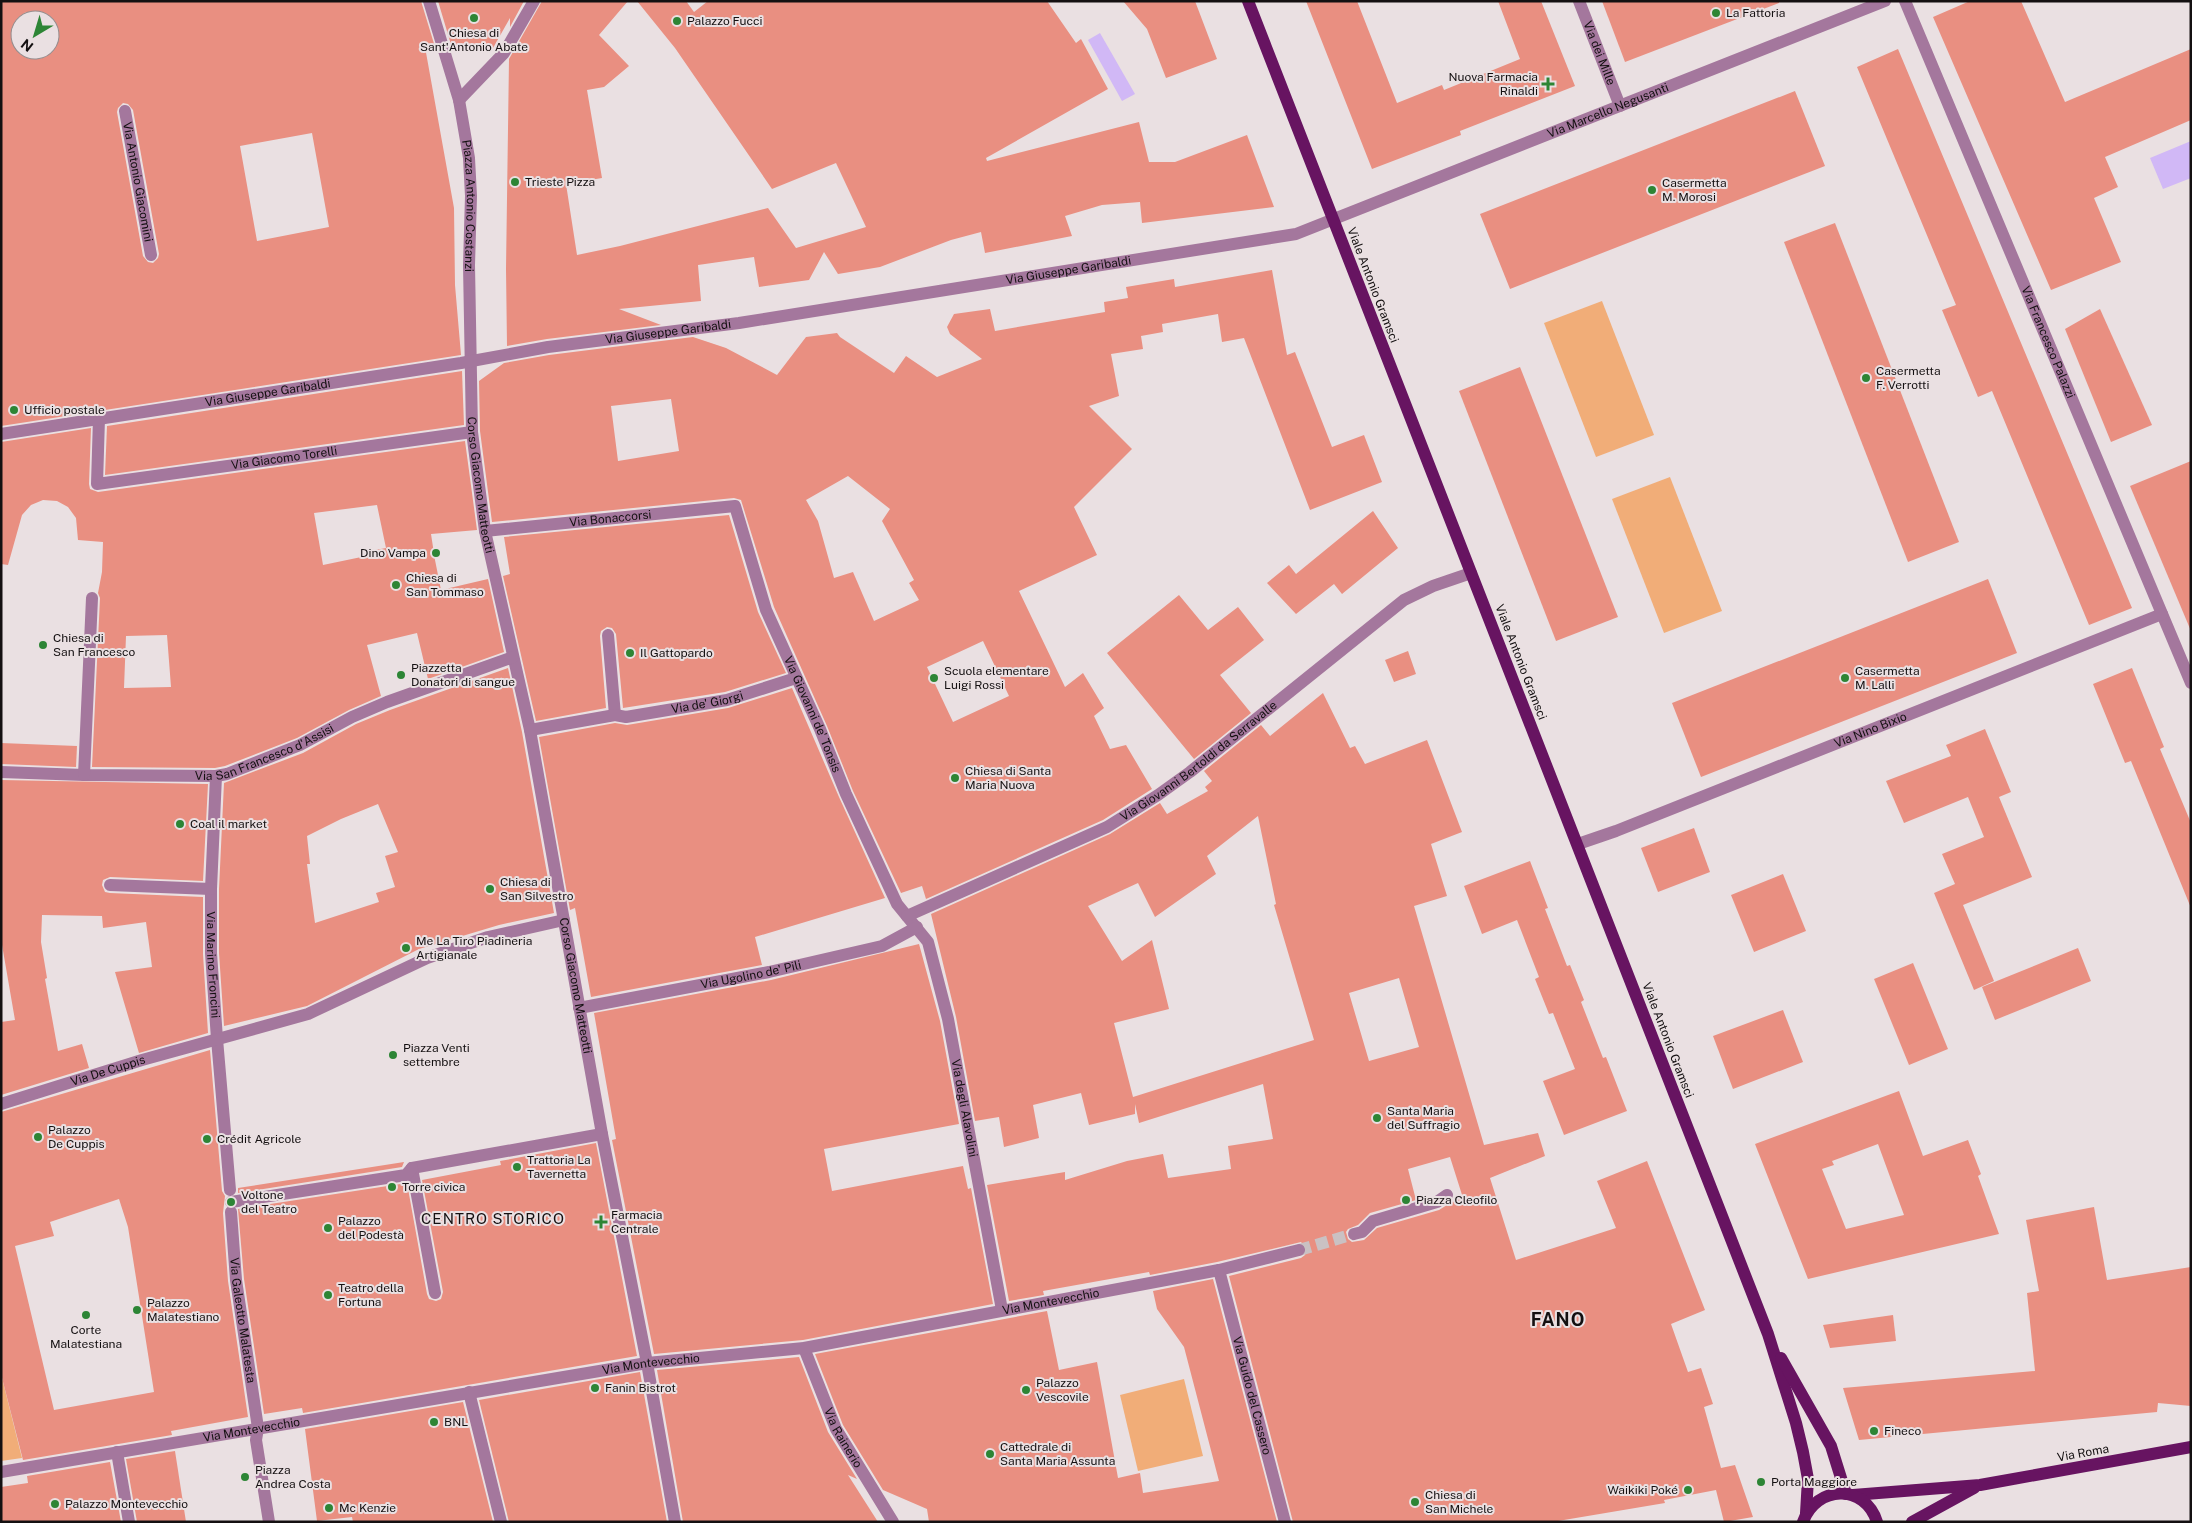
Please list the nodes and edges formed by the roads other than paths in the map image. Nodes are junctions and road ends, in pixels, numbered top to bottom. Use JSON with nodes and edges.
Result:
{"nodes":[{"id":1,"x":429,"y":1,"type":"edge"},
{"id":2,"x":534,"y":1,"type":"edge"},
{"id":3,"x":1248,"y":1,"type":"edge"},
{"id":4,"x":1579,"y":1,"type":"edge"},
{"id":5,"x":1885,"y":1,"type":"edge"},
{"id":6,"x":1905,"y":1,"type":"edge"},
{"id":7,"x":459,"y":100,"type":"junction"},
{"id":8,"x":1620,"y":106,"type":"junction"},
{"id":9,"x":125,"y":110,"type":"dead end"},
{"id":10,"x":1333,"y":220,"type":"junction"},
{"id":11,"x":151,"y":255,"type":"dead end"},
{"id":12,"x":470,"y":361,"type":"junction"},
{"id":13,"x":100,"y":418,"type":"junction"},
{"id":14,"x":472,"y":432,"type":"junction"},
{"id":15,"x":1,"y":434,"type":"edge"},
{"id":16,"x":736,"y":506,"type":"joint"},
{"id":17,"x":485,"y":531,"type":"junction"},
{"id":18,"x":1471,"y":573,"type":"junction"},
{"id":19,"x":92,"y":598,"type":"dead end"},
{"id":20,"x":2162,"y":614,"type":"junction"},
{"id":21,"x":608,"y":635,"type":"dead end"},
{"id":22,"x":513,"y":657,"type":"junction"},
{"id":23,"x":796,"y":678,"type":"junction"},
{"id":24,"x":2190,"y":682,"type":"edge"},
{"id":25,"x":615,"y":715,"type":"junction"},
{"id":26,"x":530,"y":730,"type":"junction"},
{"id":27,"x":1,"y":772,"type":"edge"},
{"id":28,"x":84,"y":775,"type":"junction"},
{"id":29,"x":216,"y":776,"type":"junction"},
{"id":30,"x":1578,"y":844,"type":"junction"},
{"id":31,"x":110,"y":885,"type":"dead end"},
{"id":32,"x":212,"y":889,"type":"junction"},
{"id":33,"x":907,"y":916,"type":"junction"},
{"id":34,"x":564,"y":920,"type":"junction"},
{"id":35,"x":917,"y":927,"type":"junction"},
{"id":36,"x":579,"y":1008,"type":"junction"},
{"id":37,"x":217,"y":1039,"type":"junction"},
{"id":38,"x":1,"y":1104,"type":"edge"},
{"id":39,"x":602,"y":1134,"type":"junction"},
{"id":40,"x":412,"y":1168,"type":"junction"},
{"id":41,"x":1447,"y":1195,"type":"dead end"},
{"id":42,"x":231,"y":1196,"type":"junction"},
{"id":43,"x":1358,"y":1233,"type":"tunnel mouth"},
{"id":44,"x":1299,"y":1250,"type":"tunnel mouth"},
{"id":45,"x":1219,"y":1270,"type":"junction"},
{"id":46,"x":435,"y":1293,"type":"dead end"},
{"id":47,"x":1002,"y":1310,"type":"junction"},
{"id":48,"x":1768,"y":1334,"type":"junction"},
{"id":49,"x":804,"y":1348,"type":"junction"},
{"id":50,"x":647,"y":1363,"type":"junction"},
{"id":51,"x":470,"y":1392,"type":"junction"},
{"id":52,"x":258,"y":1428,"type":"junction"},
{"id":53,"x":2191,"y":1447,"type":"edge"},
{"id":54,"x":117,"y":1452,"type":"junction"},
{"id":55,"x":1,"y":1472,"type":"edge"},
{"id":56,"x":1980,"y":1485,"type":"junction"},
{"id":57,"x":1850,"y":1495,"type":"junction"},
{"id":58,"x":1804,"y":1517,"type":"edge"},
{"id":59,"x":128,"y":1522,"type":"edge"},
{"id":60,"x":269,"y":1522,"type":"edge"},
{"id":61,"x":501,"y":1522,"type":"edge"},
{"id":62,"x":675,"y":1522,"type":"edge"},
{"id":63,"x":894,"y":1522,"type":"edge"},
{"id":64,"x":1286,"y":1522,"type":"edge"},
{"id":65,"x":1877,"y":1522,"type":"edge"},
{"id":66,"x":1912,"y":1522,"type":"edge"}],
"edges":[{"from":1,"to":7,"type":"street","name":"Piazza Antonio Costanzi"},
{"from":2,"to":7,"type":"street"},
{"from":3,"to":10,"type":"main road","name":"Viale Antonio Gramsci"},
{"from":4,"to":8,"type":"street","name":"Via dei Mille"},
{"from":5,"to":8,"type":"street","name":"Via Marcello Negusanti"},
{"from":6,"to":20,"type":"street","name":"Via Francesco Palazzi"},
{"from":7,"to":12,"type":"street","name":"Piazza Antonio Costanzi"},
{"from":8,"to":10,"type":"street","name":"Via Marcello Negusanti"},
{"from":9,"to":11,"type":"street","name":"Via Antonio Giacomini"},
{"from":10,"to":12,"type":"street","name":"Via Giuseppe Garibaldi"},
{"from":10,"to":18,"type":"main road","name":"Viale Antonio Gramsci"},
{"from":12,"to":13,"type":"street","name":"Via Giuseppe Garibaldi"},
{"from":12,"to":14,"type":"street","name":"Corso Giacomo Matteotti"},
{"from":13,"to":14,"type":"street","name":"Via Giacomo Torelli"},
{"from":13,"to":15,"type":"street","name":"Via Giuseppe Garibaldi"},
{"from":14,"to":17,"type":"street","name":"Corso Giacomo Matteotti"},
{"from":16,"to":17,"type":"street","name":"Via Bonaccorsi"},
{"from":16,"to":23,"type":"street","name":"Via Giovanni de' Tonsis"},
{"from":17,"to":22,"type":"street","name":"Corso Giacomo Matteotti"},
{"from":18,"to":30,"type":"main road","name":"Viale Antonio Gramsci"},
{"from":18,"to":33,"type":"street","name":"Via Giovanni Bertoldi da Serravalle"},
{"from":19,"to":28,"type":"street"},
{"from":20,"to":24,"type":"street","name":"Via Francesco Palazzi"},
{"from":20,"to":30,"type":"street","name":"Via Nino Bixio"},
{"from":21,"to":25,"type":"street"},
{"from":22,"to":26,"type":"street","name":"Corso Giacomo Matteotti"},
{"from":22,"to":29,"type":"street","name":"Via San Francesco d'Assisi"},
{"from":23,"to":25,"type":"street","name":"Via de' Giorgi"},
{"from":23,"to":33,"type":"street","name":"Via Giovanni de' Tonsis"},
{"from":25,"to":26,"type":"street","name":"Via de' Giorgi"},
{"from":26,"to":34,"type":"street","name":"Corso Giacomo Matteotti"},
{"from":27,"to":28,"type":"street","name":"Via San Francesco d'Assisi"},
{"from":28,"to":29,"type":"street","name":"Via San Francesco d'Assisi"},
{"from":29,"to":32,"type":"street","name":"Via Marino Froncini"},
{"from":30,"to":48,"type":"main road","name":"Viale Antonio Gramsci"},
{"from":31,"to":32,"type":"street"},
{"from":32,"to":37,"type":"street","name":"Via Marino Froncini"},
{"from":33,"to":35,"type":"street","name":"Via degli Alavolini"},
{"from":34,"to":36,"type":"street","name":"Corso Giacomo Matteotti"},
{"from":34,"to":37,"type":"street"},
{"from":35,"to":36,"type":"street","name":"Via Ugolino de' Pili"},
{"from":35,"to":47,"type":"street","name":"Via degli Alavolini"},
{"from":36,"to":39,"type":"street","name":"Corso Giacomo Matteotti"},
{"from":37,"to":38,"type":"street","name":"Via De Cuppis"},
{"from":37,"to":42,"type":"street"},
{"from":39,"to":40,"type":"street"},
{"from":39,"to":50,"type":"street","name":"Corso Giacomo Matteotti"},
{"from":40,"to":42,"type":"street"},
{"from":40,"to":46,"type":"street"},
{"from":41,"to":43,"type":"street"},
{"from":42,"to":52,"type":"street","name":"Via Galeotto Malatesta"},
{"from":44,"to":45,"type":"street","name":"Via Montevecchio"},
{"from":45,"to":47,"type":"street","name":"Via Montevecchio"},
{"from":45,"to":64,"type":"street","name":"Via Guido del Cassero"},
{"from":47,"to":49,"type":"street","name":"Via Montevecchio"},
{"from":48,"to":57,"type":"main road","name":"Viale Antonio Gramsci"},
{"from":48,"to":58,"type":"main road","name":"Viale Antonio Gramsci"},
{"from":49,"to":50,"type":"street","name":"Via Montevecchio"},
{"from":49,"to":63,"type":"street","name":"Via Rainerio"},
{"from":50,"to":51,"type":"street","name":"Via Montevecchio"},
{"from":50,"to":62,"type":"street","name":"Corso Giacomo Matteotti"},
{"from":51,"to":52,"type":"street","name":"Via Montevecchio"},
{"from":51,"to":61,"type":"street"},
{"from":52,"to":54,"type":"street","name":"Via Montevecchio"},
{"from":52,"to":60,"type":"street"},
{"from":53,"to":56,"type":"main road","name":"Via Roma"},
{"from":54,"to":55,"type":"street","name":"Via Montevecchio"},
{"from":54,"to":59,"type":"street"},
{"from":56,"to":57,"type":"main road","name":"Via Roma"},
{"from":56,"to":66,"type":"main road","name":"Via Roma"},
{"from":57,"to":58,"type":"main road","name":"Via Roma"},
{"from":57,"to":65,"type":"main road"}]}
